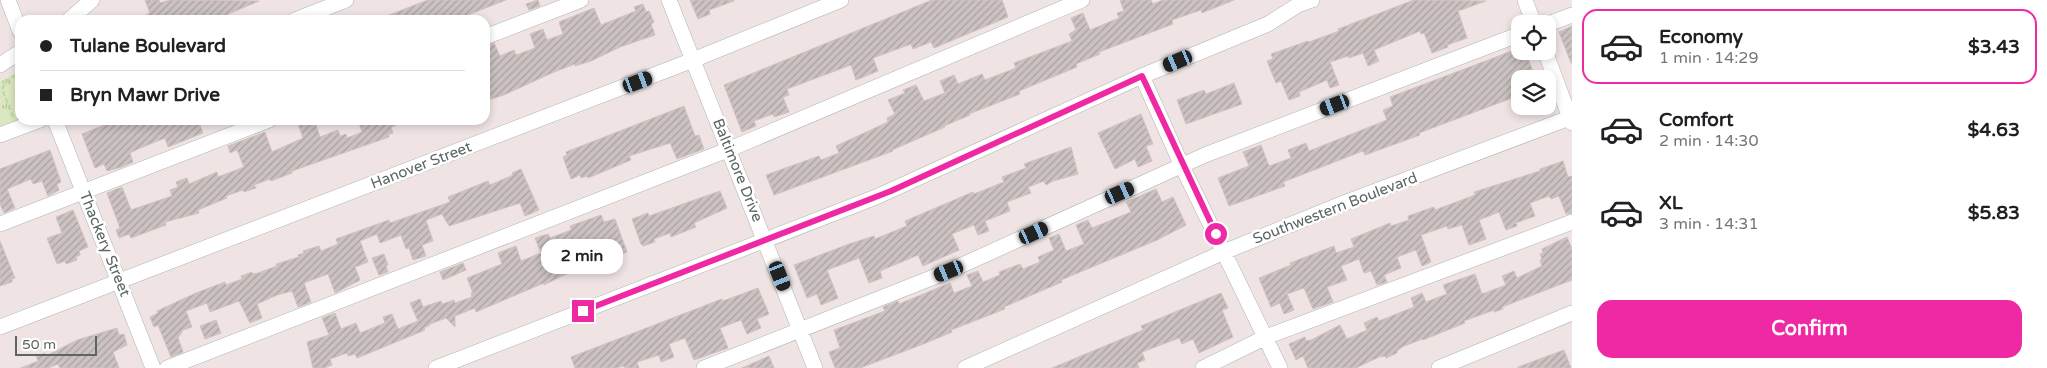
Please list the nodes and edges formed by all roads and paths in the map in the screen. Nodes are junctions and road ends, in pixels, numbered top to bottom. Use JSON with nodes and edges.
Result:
{"nodes":[{"id":1,"x":8,"y":0,"type":"edge"},
{"id":2,"x":92,"y":0,"type":"edge"},
{"id":3,"x":346,"y":0,"type":"edge"},
{"id":4,"x":582,"y":0,"type":"edge"},
{"id":5,"x":670,"y":0,"type":"edge"},
{"id":6,"x":841,"y":0,"type":"edge"},
{"id":7,"x":1082,"y":0,"type":"edge"},
{"id":8,"x":1278,"y":0,"type":"edge"},
{"id":9,"x":1312,"y":0,"type":"edge"},
{"id":10,"x":1525,"y":0,"type":"edge"},
{"id":11,"x":76,"y":15,"type":"edge"},
{"id":12,"x":308,"y":15,"type":"edge"},
{"id":13,"x":1283,"y":15,"type":"junction"},
{"id":14,"x":1531,"y":15,"type":"edge"},
{"id":15,"x":1572,"y":15,"type":"edge"},
{"id":16,"x":15,"y":18,"type":"edge"},
{"id":17,"x":1556,"y":21,"type":"edge"},
{"id":18,"x":490,"y":35,"type":"edge"},
{"id":19,"x":1511,"y":37,"type":"edge"},
{"id":20,"x":693,"y":60,"type":"junction"},
{"id":21,"x":1548,"y":60,"type":"edge"},
{"id":22,"x":15,"y":75,"type":"edge"},
{"id":23,"x":1142,"y":76,"type":"junction"},
{"id":24,"x":15,"y":118,"type":"edge"},
{"id":25,"x":1571,"y":119,"type":"edge"},
{"id":26,"x":27,"y":125,"type":"edge"},
{"id":27,"x":58,"y":125,"type":"edge"},
{"id":28,"x":256,"y":125,"type":"edge"},
{"id":29,"x":0,"y":135,"type":"edge"},
{"id":30,"x":730,"y":149,"type":"junction"},
{"id":31,"x":1182,"y":166,"type":"junction"},
{"id":32,"x":84,"y":191,"type":"junction"},
{"id":33,"x":1572,"y":222,"type":"edge"},
{"id":34,"x":0,"y":224,"type":"edge"},
{"id":35,"x":766,"y":240,"type":"junction"},
{"id":36,"x":1224,"y":252,"type":"junction"},
{"id":37,"x":119,"y":280,"type":"junction"},
{"id":38,"x":1572,"y":313,"type":"edge"},
{"id":39,"x":0,"y":327,"type":"edge"},
{"id":40,"x":801,"y":330,"type":"junction"},
{"id":41,"x":1266,"y":337,"type":"junction"},
{"id":42,"x":153,"y":368,"type":"edge"},
{"id":43,"x":167,"y":368,"type":"edge"},
{"id":44,"x":436,"y":368,"type":"edge"},
{"id":45,"x":704,"y":368,"type":"edge"},
{"id":46,"x":815,"y":368,"type":"edge"},
{"id":47,"x":965,"y":368,"type":"edge"},
{"id":48,"x":1203,"y":368,"type":"edge"},
{"id":49,"x":1280,"y":368,"type":"edge"},
{"id":50,"x":1439,"y":368,"type":"edge"}],
"edges":[{"from":1,"to":16,"type":"street"},
{"from":2,"to":11,"type":"street"},
{"from":3,"to":12,"type":"street"},
{"from":4,"to":18,"type":"street"},
{"from":5,"to":20,"type":"street","name":"Baltimore Drive"},
{"from":6,"to":20,"type":"street","name":"Hanover Street"},
{"from":7,"to":30,"type":"street"},
{"from":8,"to":13,"type":"street"},
{"from":9,"to":13,"type":"street"},
{"from":10,"to":14,"type":"street"},
{"from":13,"to":23,"type":"street"},
{"from":15,"to":17,"type":"street"},
{"from":19,"to":31,"type":"street"},
{"from":20,"to":30,"type":"street","name":"Baltimore Drive"},
{"from":20,"to":37,"type":"street","name":"Hanover Street"},
{"from":21,"to":25,"type":"street"},
{"from":22,"to":24,"type":"path"},
{"from":23,"to":31,"type":"street"},
{"from":23,"to":35,"type":"street"},
{"from":25,"to":36,"type":"street","name":"Southwestern Boulevard"},
{"from":26,"to":29,"type":"street"},
{"from":27,"to":32,"type":"street","name":"Thackery Street"},
{"from":28,"to":32,"type":"street"},
{"from":30,"to":35,"type":"street","name":"Baltimore Drive"},
{"from":30,"to":43,"type":"street"},
{"from":31,"to":36,"type":"street"},
{"from":31,"to":40,"type":"street"},
{"from":32,"to":34,"type":"street"},
{"from":32,"to":37,"type":"street","name":"Thackery Street"},
{"from":33,"to":41,"type":"street"},
{"from":35,"to":40,"type":"street","name":"Baltimore Drive"},
{"from":35,"to":44,"type":"street"},
{"from":36,"to":41,"type":"street"},
{"from":36,"to":47,"type":"street","name":"Southwestern Boulevard"},
{"from":37,"to":39,"type":"street","name":"Hanover Street"},
{"from":37,"to":42,"type":"street","name":"Thackery Street"},
{"from":38,"to":50,"type":"street"},
{"from":40,"to":45,"type":"street"},
{"from":40,"to":46,"type":"street","name":"Baltimore Drive"},
{"from":41,"to":48,"type":"street"},
{"from":41,"to":49,"type":"street"}]}
